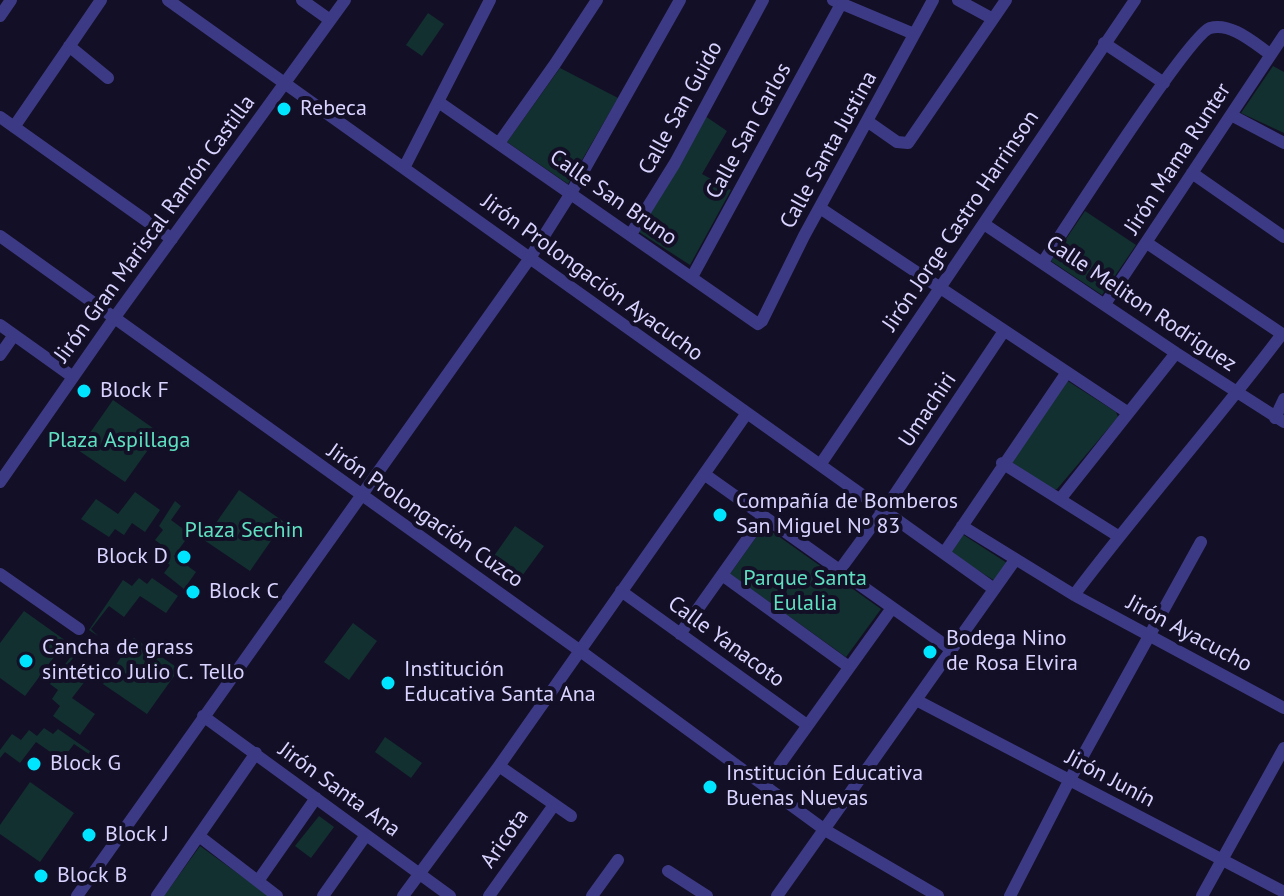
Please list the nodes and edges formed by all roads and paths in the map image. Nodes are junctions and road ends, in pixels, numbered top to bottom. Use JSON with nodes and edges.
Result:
{"nodes":[{"id":1,"x":11,"y":0,"type":"edge"},
{"id":2,"x":101,"y":0,"type":"edge"},
{"id":3,"x":168,"y":0,"type":"edge"},
{"id":4,"x":302,"y":0,"type":"edge"},
{"id":5,"x":345,"y":0,"type":"edge"},
{"id":6,"x":490,"y":0,"type":"edge"},
{"id":7,"x":680,"y":0,"type":"edge"},
{"id":8,"x":763,"y":0,"type":"edge"},
{"id":9,"x":933,"y":0,"type":"edge"},
{"id":10,"x":958,"y":0,"type":"edge"},
{"id":11,"x":1006,"y":0,"type":"edge"},
{"id":12,"x":1135,"y":0,"type":"edge"},
{"id":13,"x":594,"y":1,"type":"edge"},
{"id":14,"x":837,"y":2,"type":"edge"},
{"id":15,"x":0,"y":16,"type":"edge"},
{"id":16,"x":993,"y":19,"type":"junction"},
{"id":17,"x":330,"y":20,"type":"junction"},
{"id":18,"x":914,"y":34,"type":"junction"},
{"id":19,"x":1284,"y":35,"type":"edge"},
{"id":20,"x":1104,"y":43,"type":"junction"},
{"id":21,"x":69,"y":46,"type":"junction"},
{"id":22,"x":1270,"y":54,"type":"junction"},
{"id":23,"x":108,"y":78,"type":"dead end"},
{"id":24,"x":1164,"y":83,"type":"junction"},
{"id":25,"x":285,"y":84,"type":"junction"},
{"id":26,"x":440,"y":103,"type":"junction"},
{"id":27,"x":1231,"y":115,"type":"junction"},
{"id":28,"x":0,"y":117,"type":"edge"},
{"id":29,"x":867,"y":121,"type":"junction"},
{"id":30,"x":14,"y":127,"type":"junction"},
{"id":31,"x":499,"y":143,"type":"junction"},
{"id":32,"x":1284,"y":143,"type":"edge"},
{"id":33,"x":404,"y":168,"type":"junction"},
{"id":34,"x":1192,"y":173,"type":"junction"},
{"id":35,"x":571,"y":193,"type":"junction"},
{"id":36,"x":820,"y":208,"type":"junction"},
{"id":37,"x":984,"y":224,"type":"junction"},
{"id":38,"x":631,"y":234,"type":"junction"},
{"id":39,"x":0,"y":236,"type":"edge"},
{"id":40,"x":1284,"y":237,"type":"edge"},
{"id":41,"x":172,"y":239,"type":"junction"},
{"id":42,"x":1147,"y":243,"type":"junction"},
{"id":43,"x":530,"y":258,"type":"junction"},
{"id":44,"x":1043,"y":262,"type":"junction"},
{"id":45,"x":692,"y":277,"type":"junction"},
{"id":46,"x":941,"y":289,"type":"junction"},
{"id":47,"x":1105,"y":304,"type":"junction"},
{"id":48,"x":115,"y":317,"type":"junction"},
{"id":49,"x":762,"y":321,"type":"joint"},
{"id":50,"x":0,"y":325,"type":"edge"},
{"id":51,"x":1004,"y":331,"type":"junction"},
{"id":52,"x":1282,"y":334,"type":"edge"},
{"id":53,"x":14,"y":335,"type":"junction"},
{"id":54,"x":1176,"y":353,"type":"junction"},
{"id":55,"x":0,"y":355,"type":"edge"},
{"id":56,"x":1067,"y":372,"type":"junction"},
{"id":57,"x":73,"y":377,"type":"junction"},
{"id":58,"x":1237,"y":394,"type":"junction"},
{"id":59,"x":1284,"y":399,"type":"edge"},
{"id":60,"x":1127,"y":412,"type":"junction"},
{"id":61,"x":747,"y":413,"type":"junction"},
{"id":62,"x":1279,"y":420,"type":"edge"},
{"id":63,"x":1002,"y":463,"type":"junction"},
{"id":64,"x":820,"y":465,"type":"junction"},
{"id":65,"x":704,"y":474,"type":"junction"},
{"id":66,"x":0,"y":482,"type":"edge"},
{"id":67,"x":361,"y":496,"type":"junction"},
{"id":68,"x":1061,"y":498,"type":"junction"},
{"id":69,"x":883,"y":510,"type":"junction"},
{"id":70,"x":763,"y":517,"type":"junction"},
{"id":71,"x":962,"y":526,"type":"junction"},
{"id":72,"x":1118,"y":536,"type":"junction"},
{"id":73,"x":1201,"y":542,"type":"dead end"},
{"id":74,"x":944,"y":553,"type":"junction"},
{"id":75,"x":1015,"y":560,"type":"junction"},
{"id":76,"x":839,"y":571,"type":"junction"},
{"id":77,"x":0,"y":574,"type":"edge"},
{"id":78,"x":722,"y":575,"type":"junction"},
{"id":79,"x":994,"y":589,"type":"junction"},
{"id":80,"x":621,"y":591,"type":"junction"},
{"id":81,"x":1074,"y":595,"type":"junction"},
{"id":82,"x":892,"y":608,"type":"junction"},
{"id":83,"x":79,"y":629,"type":"dead end"},
{"id":84,"x":680,"y":634,"type":"junction"},
{"id":85,"x":1150,"y":635,"type":"junction"},
{"id":86,"x":579,"y":650,"type":"junction"},
{"id":87,"x":952,"y":650,"type":"junction"},
{"id":88,"x":849,"y":667,"type":"junction"},
{"id":89,"x":918,"y":701,"type":"junction"},
{"id":90,"x":1284,"y":708,"type":"edge"},
{"id":91,"x":203,"y":716,"type":"junction"},
{"id":92,"x":807,"y":725,"type":"junction"},
{"id":93,"x":1284,"y":748,"type":"edge"},
{"id":94,"x":256,"y":753,"type":"junction"},
{"id":95,"x":499,"y":766,"type":"junction"},
{"id":96,"x":1069,"y":781,"type":"junction"},
{"id":97,"x":765,"y":785,"type":"junction"},
{"id":98,"x":316,"y":798,"type":"junction"},
{"id":99,"x":554,"y":805,"type":"junction"},
{"id":100,"x":571,"y":816,"type":"dead end"},
{"id":101,"x":825,"y":830,"type":"junction"},
{"id":102,"x":366,"y":835,"type":"junction"},
{"id":103,"x":199,"y":836,"type":"junction"},
{"id":104,"x":1221,"y":859,"type":"junction"},
{"id":105,"x":618,"y":860,"type":"dead end"},
{"id":106,"x":668,"y":871,"type":"dead end"},
{"id":107,"x":420,"y":874,"type":"junction"},
{"id":108,"x":258,"y":881,"type":"junction"},
{"id":109,"x":1284,"y":892,"type":"edge"},
{"id":110,"x":77,"y":896,"type":"edge"},
{"id":111,"x":157,"y":896,"type":"edge"},
{"id":112,"x":277,"y":896,"type":"edge"},
{"id":113,"x":323,"y":896,"type":"edge"},
{"id":114,"x":403,"y":896,"type":"edge"},
{"id":115,"x":450,"y":896,"type":"edge"},
{"id":116,"x":489,"y":896,"type":"edge"},
{"id":117,"x":592,"y":896,"type":"edge"},
{"id":118,"x":707,"y":896,"type":"edge"},
{"id":119,"x":777,"y":896,"type":"edge"},
{"id":120,"x":938,"y":896,"type":"edge"},
{"id":121,"x":1010,"y":896,"type":"edge"},
{"id":122,"x":1202,"y":896,"type":"edge"}],
"edges":[{"from":1,"to":15,"type":"street"},
{"from":2,"to":21,"type":"street"},
{"from":3,"to":25,"type":"street","name":"Jirón Prolongación Ayacucho"},
{"from":4,"to":17,"type":"street"},
{"from":5,"to":17,"type":"street","name":"Jirón Gran Mariscal Ramón Castilla"},
{"from":6,"to":26,"type":"street"},
{"from":7,"to":35,"type":"street"},
{"from":8,"to":38,"type":"street","name":"Calle San Guido"},
{"from":9,"to":18,"type":"street","name":"Calle Santa Justina"},
{"from":10,"to":16,"type":"street"},
{"from":11,"to":16,"type":"street"},
{"from":12,"to":20,"type":"street","name":"Jirón Jorge Castro Harrinson"},
{"from":13,"to":31,"type":"street"},
{"from":14,"to":18,"type":"street"},
{"from":14,"to":45,"type":"street","name":"Calle San Carlos"},
{"from":16,"to":29,"type":"street"},
{"from":17,"to":25,"type":"street","name":"Jirón Gran Mariscal Ramón Castilla"},
{"from":18,"to":29,"type":"street","name":"Calle Santa Justina"},
{"from":19,"to":22,"type":"street","name":"Jirón Mama Runter"},
{"from":20,"to":24,"type":"street"},
{"from":20,"to":37,"type":"street","name":"Jirón Jorge Castro Harrinson"},
{"from":21,"to":23,"type":"street"},
{"from":21,"to":30,"type":"street"},
{"from":22,"to":24,"type":"street"},
{"from":22,"to":27,"type":"street","name":"Jirón Mama Runter"},
{"from":24,"to":44,"type":"street"},
{"from":25,"to":33,"type":"street","name":"Jirón Prolongación Ayacucho"},
{"from":25,"to":41,"type":"street","name":"Jirón Gran Mariscal Ramón Castilla"},
{"from":26,"to":31,"type":"street","name":"Calle San Bruno"},
{"from":26,"to":33,"type":"street"},
{"from":27,"to":32,"type":"street"},
{"from":27,"to":34,"type":"street","name":"Jirón Mama Runter"},
{"from":28,"to":30,"type":"street"},
{"from":29,"to":36,"type":"street","name":"Calle Santa Justina"},
{"from":30,"to":41,"type":"street"},
{"from":31,"to":35,"type":"street","name":"Calle San Bruno"},
{"from":33,"to":43,"type":"street","name":"Jirón Prolongación Ayacucho"},
{"from":34,"to":40,"type":"street"},
{"from":34,"to":42,"type":"street","name":"Jirón Mama Runter"},
{"from":35,"to":38,"type":"street","name":"Calle San Bruno"},
{"from":35,"to":43,"type":"street"},
{"from":36,"to":46,"type":"street"},
{"from":36,"to":49,"type":"street","name":"Calle Santa Justina"},
{"from":37,"to":44,"type":"street","name":"Calle Meliton Rodriguez"},
{"from":37,"to":46,"type":"street","name":"Jirón Jorge Castro Harrinson"},
{"from":38,"to":45,"type":"street","name":"Calle San Bruno"},
{"from":39,"to":48,"type":"street","name":"Jirón Prolongación Cuzco"},
{"from":41,"to":48,"type":"street","name":"Jirón Gran Mariscal Ramón Castilla"},
{"from":42,"to":47,"type":"street","name":"Jirón Mama Runter"},
{"from":42,"to":52,"type":"street"},
{"from":43,"to":61,"type":"street","name":"Jirón Prolongación Ayacucho"},
{"from":43,"to":67,"type":"street"},
{"from":44,"to":47,"type":"street","name":"Calle Meliton Rodriguez"},
{"from":45,"to":49,"type":"street","name":"Calle San Bruno"},
{"from":46,"to":51,"type":"street"},
{"from":46,"to":64,"type":"street","name":"Jirón Jorge Castro Harrinson"},
{"from":47,"to":54,"type":"street","name":"Calle Meliton Rodriguez"},
{"from":48,"to":57,"type":"street","name":"Jirón Gran Mariscal Ramón Castilla"},
{"from":48,"to":67,"type":"street","name":"Jirón Prolongación Cuzco"},
{"from":50,"to":53,"type":"street"},
{"from":51,"to":56,"type":"street"},
{"from":51,"to":69,"type":"street","name":"Umachiri"},
{"from":52,"to":58,"type":"street"},
{"from":53,"to":55,"type":"street"},
{"from":53,"to":57,"type":"street"},
{"from":54,"to":58,"type":"street","name":"Calle Meliton Rodriguez"},
{"from":54,"to":60,"type":"street"},
{"from":56,"to":60,"type":"street"},
{"from":56,"to":63,"type":"street"},
{"from":57,"to":66,"type":"street","name":"Jirón Gran Mariscal Ramón Castilla"},
{"from":58,"to":62,"type":"street","name":"Calle Meliton Rodriguez"},
{"from":58,"to":72,"type":"street"},
{"from":59,"to":62,"type":"street"},
{"from":60,"to":68,"type":"street"},
{"from":61,"to":64,"type":"street","name":"Jirón Prolongación Ayacucho"},
{"from":61,"to":65,"type":"street"},
{"from":63,"to":68,"type":"street"},
{"from":63,"to":71,"type":"street"},
{"from":64,"to":69,"type":"street","name":"Jirón Prolongación Ayacucho"},
{"from":65,"to":70,"type":"street"},
{"from":65,"to":80,"type":"street"},
{"from":67,"to":86,"type":"street","name":"Jirón Prolongación Cuzco"},
{"from":67,"to":91,"type":"street"},
{"from":68,"to":72,"type":"street"},
{"from":69,"to":74,"type":"street","name":"Jirón Prolongación Ayacucho"},
{"from":69,"to":76,"type":"street","name":"Umachiri"},
{"from":70,"to":76,"type":"street"},
{"from":70,"to":78,"type":"street"},
{"from":71,"to":74,"type":"street"},
{"from":71,"to":75,"type":"street","name":"Jirón Ayacucho"},
{"from":72,"to":81,"type":"street"},
{"from":73,"to":85,"type":"street"},
{"from":74,"to":79,"type":"street","name":"Jirón Prolongación Ayacucho"},
{"from":75,"to":79,"type":"street"},
{"from":75,"to":81,"type":"street","name":"Jirón Ayacucho"},
{"from":76,"to":82,"type":"street"},
{"from":77,"to":83,"type":"street"},
{"from":78,"to":84,"type":"street"},
{"from":78,"to":88,"type":"street"},
{"from":79,"to":87,"type":"street"},
{"from":80,"to":84,"type":"street","name":"Calle Yanacoto"},
{"from":80,"to":86,"type":"street"},
{"from":81,"to":85,"type":"street","name":"Jirón Ayacucho"},
{"from":82,"to":87,"type":"street"},
{"from":82,"to":88,"type":"street"},
{"from":84,"to":92,"type":"street","name":"Calle Yanacoto"},
{"from":85,"to":90,"type":"street","name":"Jirón Ayacucho"},
{"from":85,"to":96,"type":"street"},
{"from":86,"to":95,"type":"street"},
{"from":86,"to":97,"type":"street","name":"Jirón Prolongación Cuzco"},
{"from":87,"to":89,"type":"street"},
{"from":88,"to":92,"type":"street"},
{"from":89,"to":96,"type":"street","name":"Jirón Junín"},
{"from":89,"to":101,"type":"street"},
{"from":91,"to":94,"type":"street","name":"Jirón Santa Ana"},
{"from":91,"to":110,"type":"street"},
{"from":92,"to":97,"type":"street"},
{"from":93,"to":104,"type":"street"},
{"from":94,"to":98,"type":"street","name":"Jirón Santa Ana"},
{"from":94,"to":103,"type":"street"},
{"from":95,"to":99,"type":"street"},
{"from":95,"to":107,"type":"street"},
{"from":96,"to":104,"type":"street","name":"Jirón Junín"},
{"from":96,"to":121,"type":"street"},
{"from":97,"to":101,"type":"street","name":"Jirón Prolongación Cuzco"},
{"from":98,"to":102,"type":"street","name":"Jirón Santa Ana"},
{"from":98,"to":108,"type":"street"},
{"from":99,"to":100,"type":"street"},
{"from":99,"to":116,"type":"street","name":"Aricota"},
{"from":101,"to":119,"type":"street"},
{"from":101,"to":120,"type":"street","name":"Jirón Prolongación Cuzco"},
{"from":102,"to":107,"type":"street","name":"Jirón Santa Ana"},
{"from":102,"to":113,"type":"street"},
{"from":103,"to":108,"type":"street"},
{"from":103,"to":111,"type":"street"},
{"from":104,"to":109,"type":"street","name":"Jirón Junín"},
{"from":104,"to":122,"type":"street"},
{"from":105,"to":117,"type":"street"},
{"from":106,"to":118,"type":"street"},
{"from":107,"to":114,"type":"street"},
{"from":107,"to":115,"type":"street","name":"Jirón Santa Ana"},
{"from":108,"to":112,"type":"street"}]}
